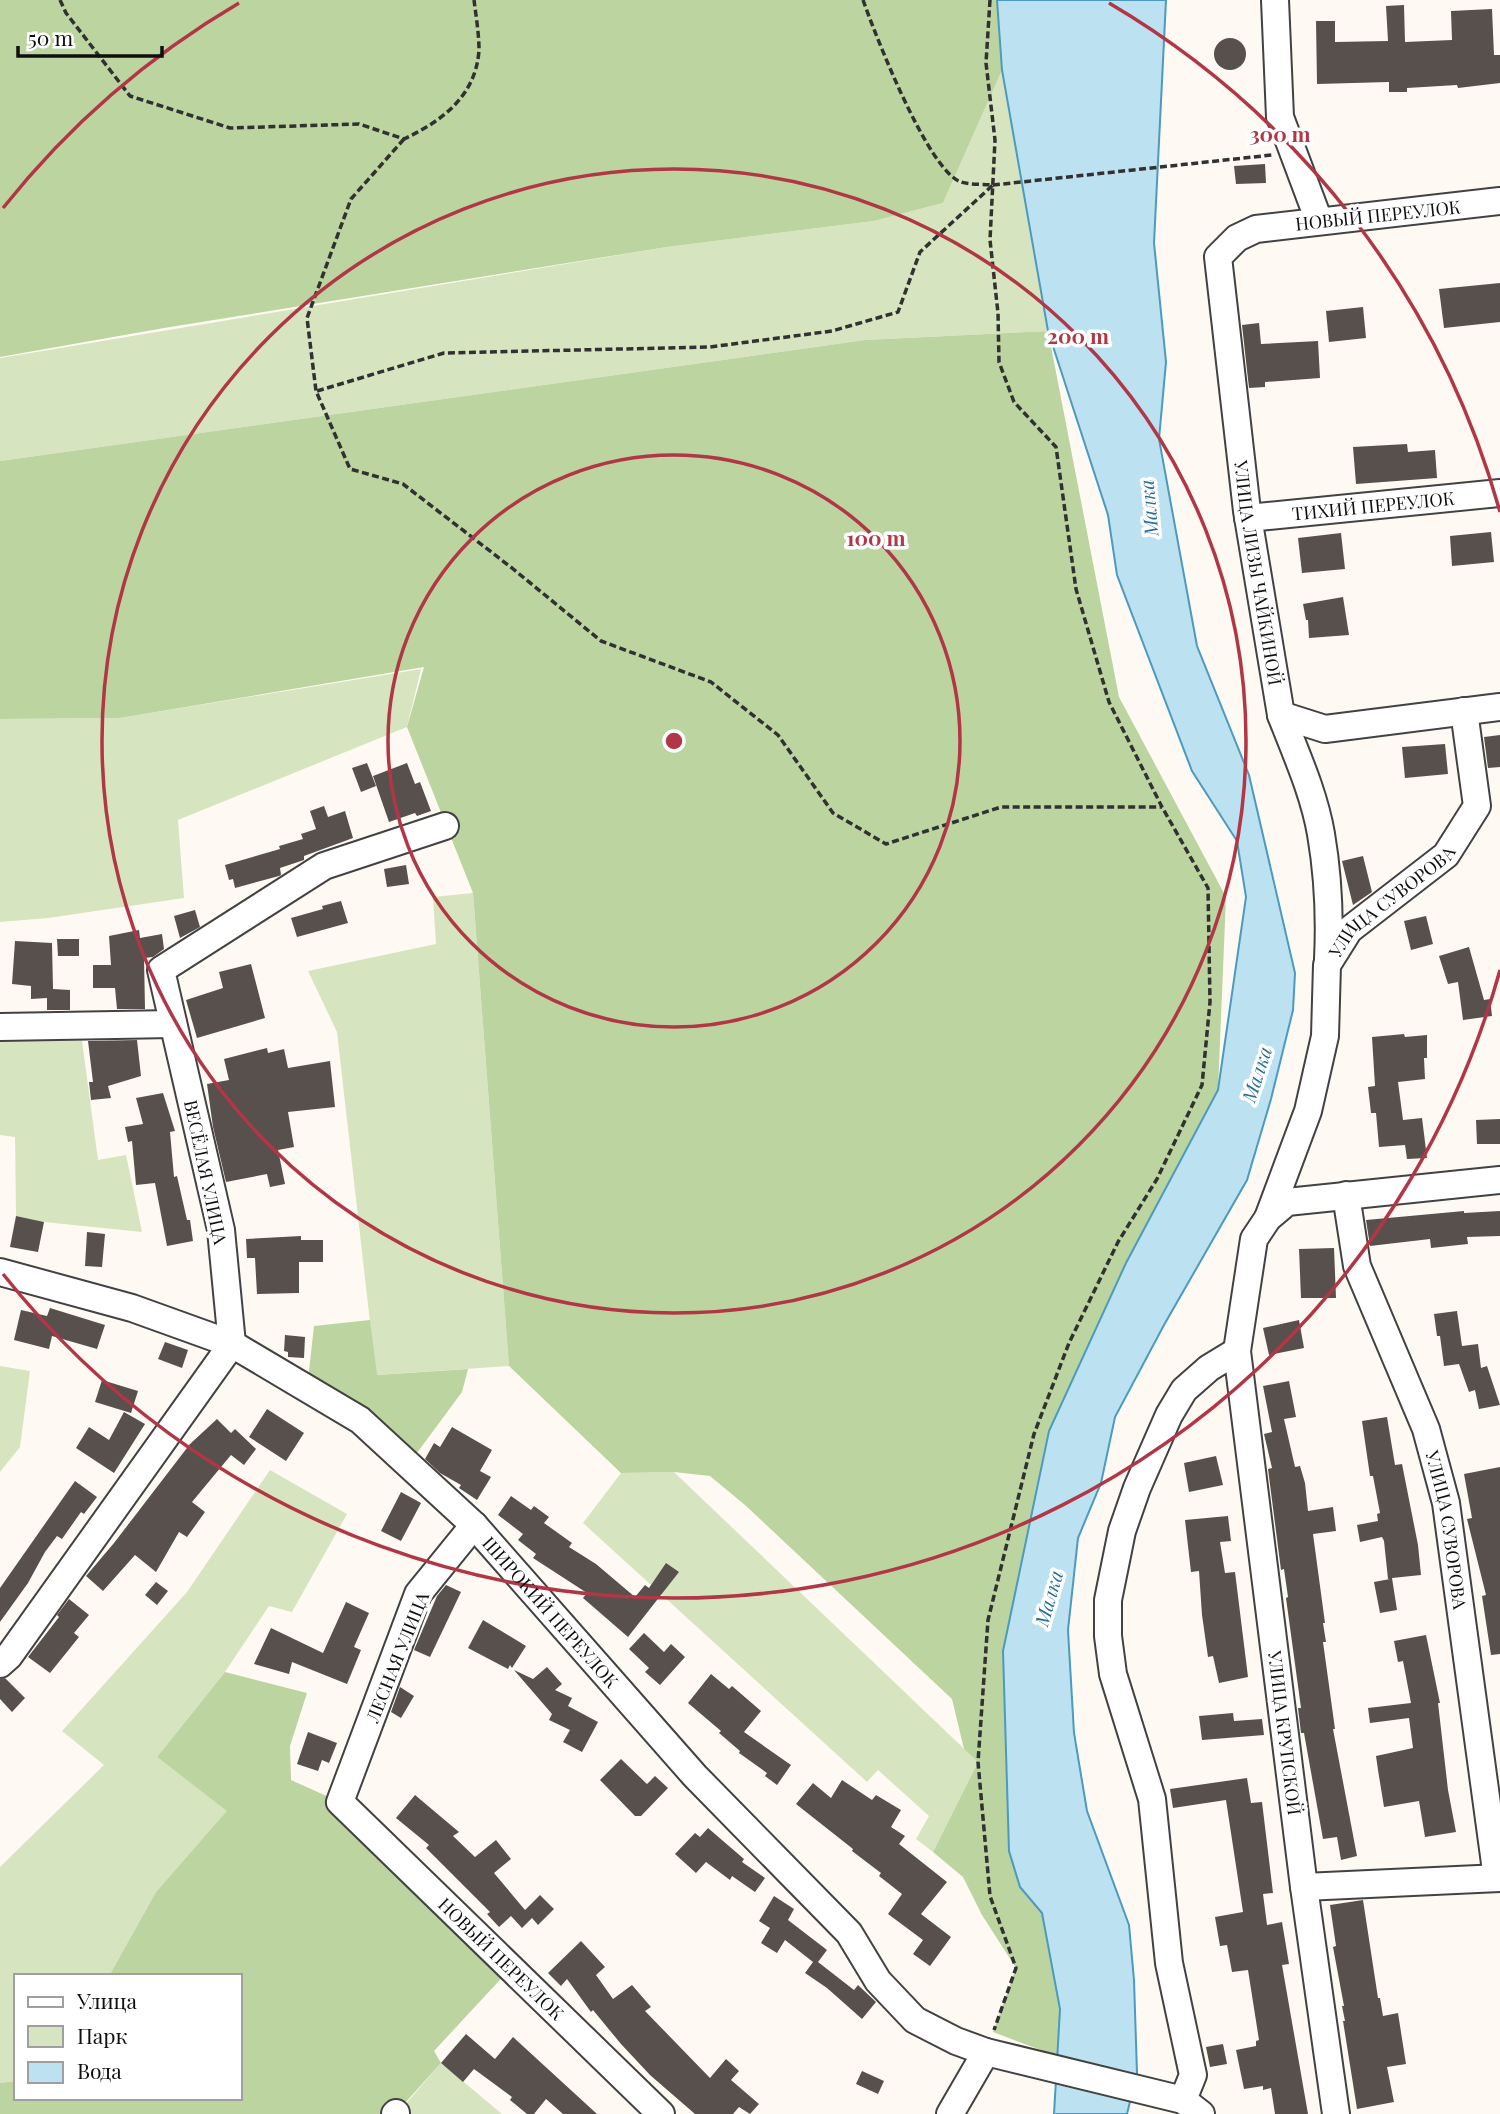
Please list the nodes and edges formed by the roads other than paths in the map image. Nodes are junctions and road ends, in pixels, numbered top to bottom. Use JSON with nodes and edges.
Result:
{"nodes":[{"id":1,"x":1275,"y":0,"type":"edge"},
{"id":2,"x":1500,"y":201,"type":"edge"},
{"id":3,"x":1319,"y":221,"type":"junction"},
{"id":4,"x":1256,"y":229,"type":"joint"},
{"id":5,"x":1500,"y":493,"type":"edge"},
{"id":6,"x":1248,"y":518,"type":"junction"},
{"id":7,"x":1500,"y":707,"type":"edge"},
{"id":8,"x":1464,"y":711,"type":"junction"},
{"id":9,"x":1281,"y":715,"type":"junction"},
{"id":10,"x":445,"y":826,"type":"dead end"},
{"id":11,"x":1327,"y":965,"type":"junction"},
{"id":12,"x":173,"y":1024,"type":"junction"},
{"id":13,"x":0,"y":1027,"type":"edge"},
{"id":14,"x":1500,"y":1180,"type":"edge"},
{"id":15,"x":1346,"y":1195,"type":"junction"},
{"id":16,"x":1278,"y":1210,"type":"junction"},
{"id":17,"x":0,"y":1272,"type":"edge"},
{"id":18,"x":232,"y":1344,"type":"junction"},
{"id":19,"x":1237,"y":1351,"type":"junction"},
{"id":20,"x":474,"y":1525,"type":"junction"},
{"id":21,"x":0,"y":1664,"type":"edge"},
{"id":22,"x":340,"y":1802,"type":"joint"},
{"id":23,"x":1498,"y":1878,"type":"edge"},
{"id":24,"x":1304,"y":1887,"type":"junction"},
{"id":25,"x":986,"y":2052,"type":"junction"},
{"id":26,"x":1192,"y":2107,"type":"edge"},
{"id":27,"x":661,"y":2114,"type":"edge"},
{"id":28,"x":950,"y":2114,"type":"edge"},
{"id":29,"x":1336,"y":2114,"type":"edge"}],
"edges":[{"from":1,"to":3,"type":"street"},
{"from":2,"to":3,"type":"street","name":"НОВЫЙ ПЕРЕУЛОК"},
{"from":3,"to":4,"type":"street","name":"НОВЫЙ ПЕРЕУЛОК"},
{"from":4,"to":6,"type":"street","name":"УЛИЦА ЛИЗЫ ЧАЙКИНОЙ"},
{"from":5,"to":6,"type":"street","name":"ТИХИЙ ПЕРЕУЛОК"},
{"from":6,"to":9,"type":"street","name":"УЛИЦА ЛИЗЫ ЧАЙКИНОЙ"},
{"from":7,"to":8,"type":"street"},
{"from":8,"to":9,"type":"street"},
{"from":8,"to":11,"type":"street","name":"УЛИЦА СУВОРОВА"},
{"from":9,"to":11,"type":"street","name":"УЛИЦА ЛИЗЫ ЧАЙКИНОЙ"},
{"from":10,"to":12,"type":"street","name":"ВЕСЁЛАЯ УЛИЦА"},
{"from":11,"to":16,"type":"street","name":"УЛИЦА СУВОРОВА"},
{"from":12,"to":13,"type":"street"},
{"from":12,"to":18,"type":"street","name":"ВЕСЁЛАЯ УЛИЦА"},
{"from":14,"to":15,"type":"street"},
{"from":15,"to":16,"type":"street"},
{"from":15,"to":23,"type":"street","name":"УЛИЦА СУВОРОВА"},
{"from":16,"to":19,"type":"street","name":"УЛИЦА СУВОРОВА"},
{"from":17,"to":18,"type":"street","name":"ШИРОКИЙ ПЕРЕУЛОК"},
{"from":18,"to":20,"type":"street","name":"ШИРОКИЙ ПЕРЕУЛОК"},
{"from":18,"to":21,"type":"street"},
{"from":19,"to":24,"type":"street","name":"УЛИЦА КРУПСКОЙ"},
{"from":19,"to":26,"type":"street"},
{"from":20,"to":22,"type":"street","name":"ЛЕСНАЯ УЛИЦА"},
{"from":20,"to":25,"type":"street","name":"ШИРОКИЙ ПЕРЕУЛОК"},
{"from":22,"to":27,"type":"street","name":"НОВЫЙ ПЕРЕУЛОК"},
{"from":23,"to":24,"type":"street"},
{"from":24,"to":29,"type":"street","name":"УЛИЦА КРУПСКОЙ"},
{"from":25,"to":26,"type":"street","name":"ШИРОКИЙ ПЕРЕУЛОК"},
{"from":25,"to":28,"type":"street"}]}
